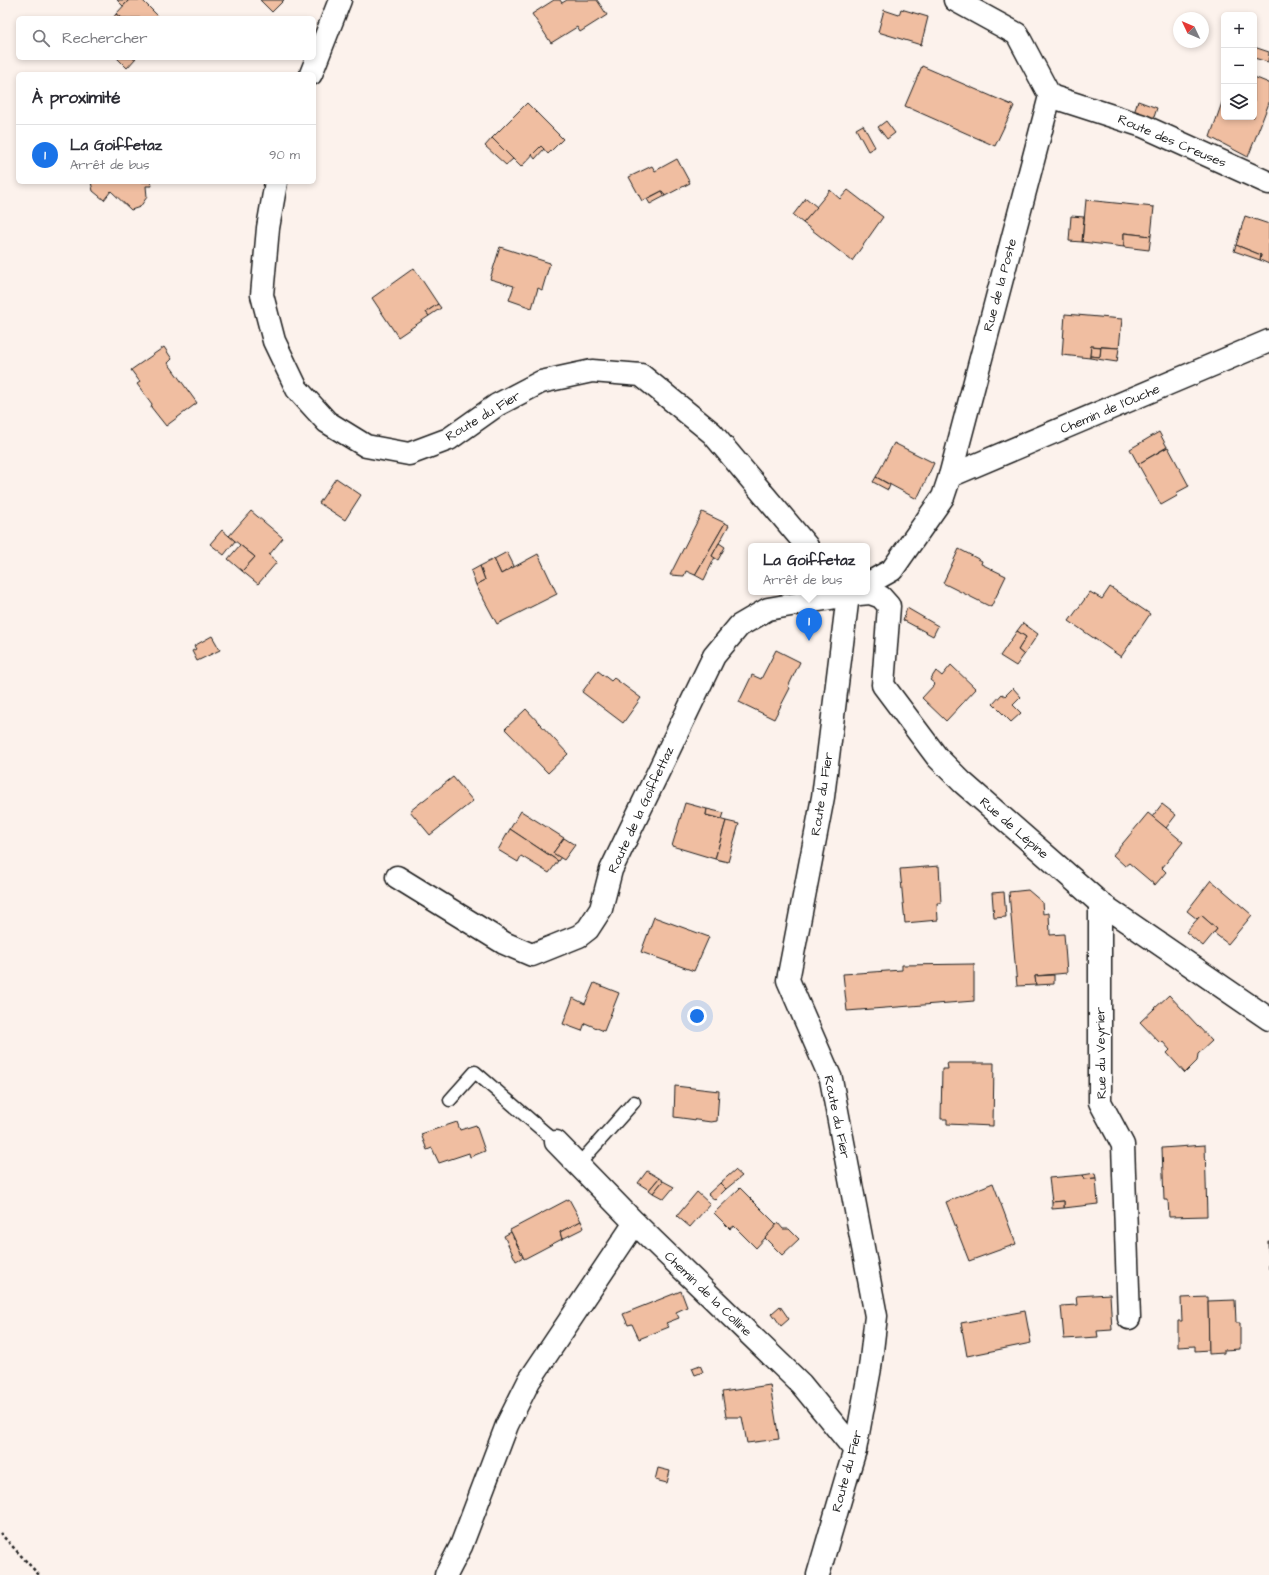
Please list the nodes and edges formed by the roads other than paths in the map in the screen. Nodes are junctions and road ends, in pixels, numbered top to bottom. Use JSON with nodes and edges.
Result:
{"nodes":[{"id":1,"x":340,"y":0,"type":"edge"},
{"id":2,"x":955,"y":0,"type":"edge"},
{"id":3,"x":312,"y":72,"type":"edge"},
{"id":4,"x":1050,"y":96,"type":"junction"},
{"id":5,"x":1269,"y":182,"type":"edge"},
{"id":6,"x":276,"y":184,"type":"edge"},
{"id":7,"x":1269,"y":341,"type":"edge"},
{"id":8,"x":950,"y":476,"type":"junction"},
{"id":9,"x":804,"y":543,"type":"edge"},
{"id":10,"x":870,"y":582,"type":"edge"},
{"id":11,"x":870,"y":593,"type":"edge"},
{"id":12,"x":839,"y":595,"type":"edge"},
{"id":13,"x":849,"y":595,"type":"edge"},
{"id":14,"x":397,"y":877,"type":"dead end"},
{"id":15,"x":1100,"y":903,"type":"junction"},
{"id":16,"x":1269,"y":1019,"type":"edge"},
{"id":17,"x":450,"y":1100,"type":"dead end"},
{"id":18,"x":634,"y":1102,"type":"dead end"},
{"id":19,"x":556,"y":1142,"type":"joint"},
{"id":20,"x":578,"y":1165,"type":"junction"},
{"id":21,"x":634,"y":1223,"type":"junction"},
{"id":22,"x":1129,"y":1318,"type":"dead end"},
{"id":23,"x":856,"y":1450,"type":"junction"},
{"id":24,"x":446,"y":1575,"type":"edge"},
{"id":25,"x":818,"y":1575,"type":"edge"}],
"edges":[{"from":1,"to":3,"type":"street"},
{"from":2,"to":4,"type":"street"},
{"from":4,"to":5,"type":"street","name":"Route des Creuses"},
{"from":4,"to":8,"type":"street","name":"Rue de la Poste"},
{"from":6,"to":9,"type":"street","name":"Route du Fier"},
{"from":7,"to":8,"type":"street","name":"Chemin de l'Ouche"},
{"from":8,"to":10,"type":"street","name":"Rue de la Poste"},
{"from":11,"to":15,"type":"street","name":"Rue de Lépine"},
{"from":12,"to":14,"type":"street","name":"Route de la Goiffettaz"},
{"from":13,"to":23,"type":"street","name":"Route du Fier"},
{"from":15,"to":16,"type":"street","name":"Rue de Lépine"},
{"from":15,"to":22,"type":"street","name":"Rue du Veyrier"},
{"from":17,"to":19,"type":"lane"},
{"from":18,"to":20,"type":"lane"},
{"from":19,"to":20,"type":"street","name":"Chemin de la Colline"},
{"from":20,"to":21,"type":"street","name":"Chemin de la Colline"},
{"from":21,"to":23,"type":"street","name":"Chemin de la Colline"},
{"from":21,"to":24,"type":"street"},
{"from":23,"to":25,"type":"street","name":"Route du Fier"}]}
